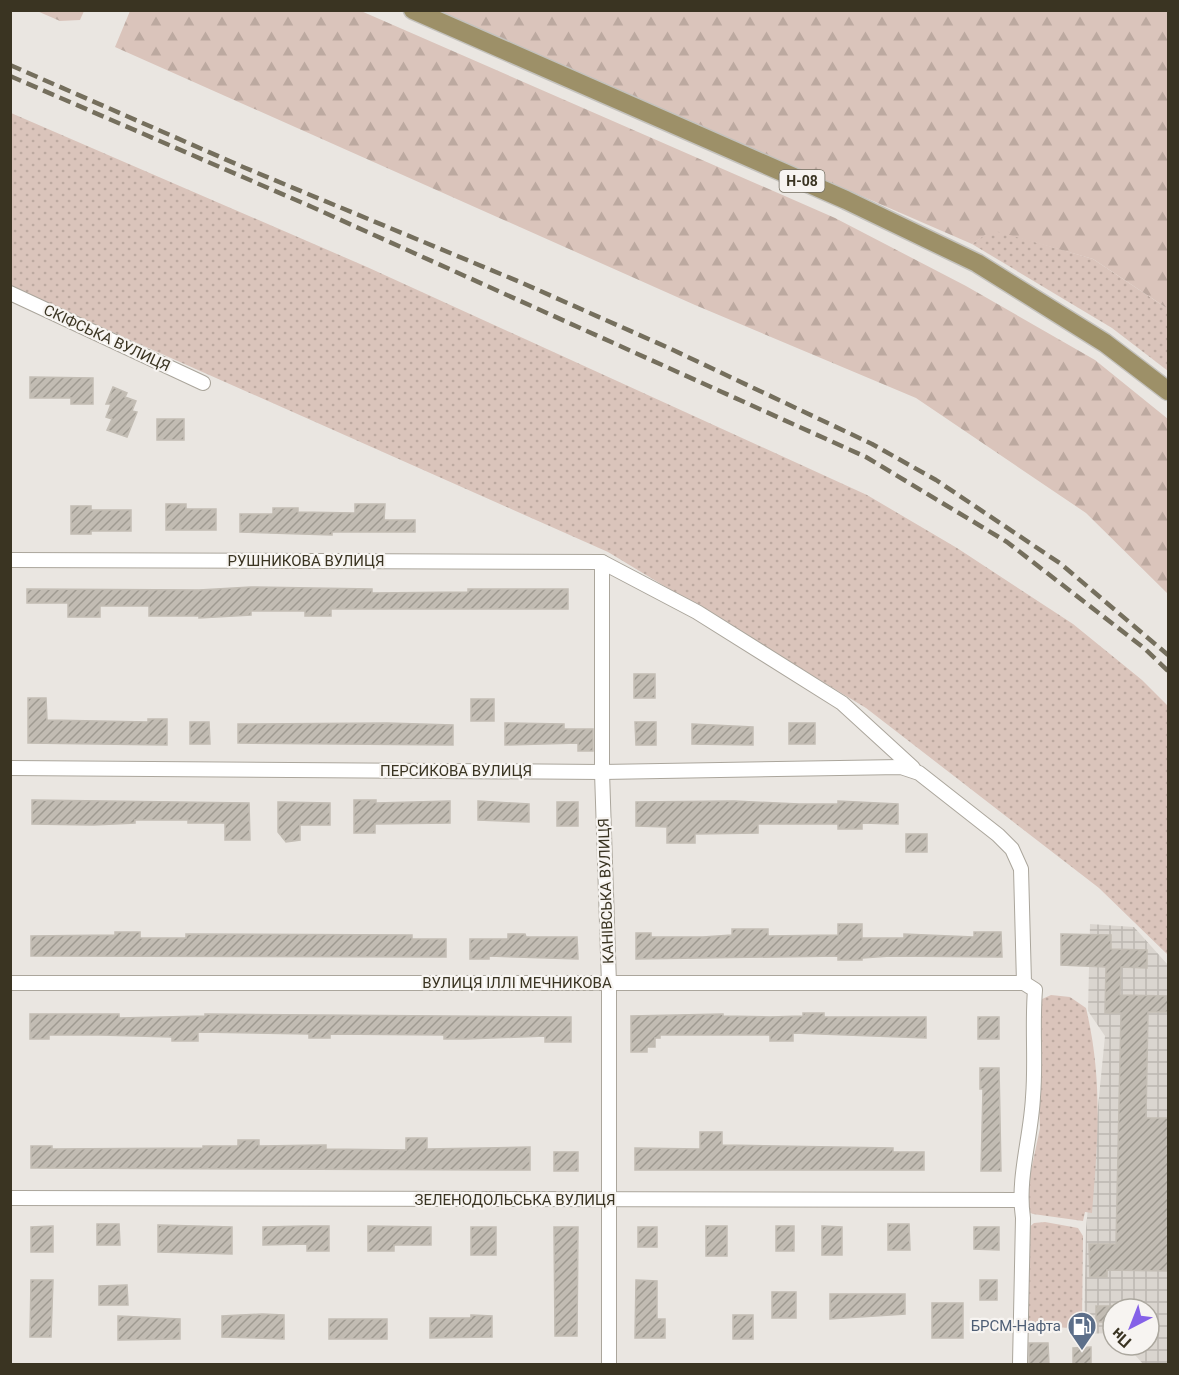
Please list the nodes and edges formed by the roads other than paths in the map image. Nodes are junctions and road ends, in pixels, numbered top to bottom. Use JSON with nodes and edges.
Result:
{"nodes":[{"id":1,"x":413,"y":10,"type":"edge"},
{"id":2,"x":10,"y":293,"type":"edge"},
{"id":3,"x":203,"y":383,"type":"dead end"},
{"id":4,"x":1168,"y":391,"type":"edge"},
{"id":5,"x":10,"y":560,"type":"edge"},
{"id":6,"x":602,"y":562,"type":"junction"},
{"id":7,"x":10,"y":768,"type":"edge"},
{"id":8,"x":602,"y":772,"type":"junction"},
{"id":9,"x":919,"y":773,"type":"junction"},
{"id":10,"x":10,"y":983,"type":"edge"},
{"id":11,"x":1024,"y":983,"type":"junction"},
{"id":12,"x":609,"y":984,"type":"junction"},
{"id":13,"x":10,"y":1198,"type":"edge"},
{"id":14,"x":608,"y":1200,"type":"junction"},
{"id":15,"x":1020,"y":1200,"type":"junction"},
{"id":16,"x":609,"y":1365,"type":"edge"},
{"id":17,"x":1020,"y":1365,"type":"edge"}],
"edges":[{"from":1,"to":4,"type":"main road","number":"Н-08"},
{"from":2,"to":3,"type":"street","name":"СКІФСЬКА ВУЛИЦЯ"},
{"from":5,"to":6,"type":"street","name":"РУШНИКОВА ВУЛИЦЯ"},
{"from":6,"to":8,"type":"street","name":"КАНІВСЬКА ВУЛИЦЯ"},
{"from":6,"to":9,"type":"street"},
{"from":7,"to":8,"type":"street","name":"ПЕРСИКОВА ВУЛИЦЯ"},
{"from":8,"to":9,"type":"street","name":"ПЕРСИКОВА ВУЛИЦЯ"},
{"from":8,"to":12,"type":"street","name":"КАНІВСЬКА ВУЛИЦЯ"},
{"from":9,"to":11,"type":"street"},
{"from":10,"to":12,"type":"street","name":"ВУЛИЦЯ ІЛЛІ МЕЧНИКОВА"},
{"from":11,"to":12,"type":"street","name":"ВУЛИЦЯ ІЛЛІ МЕЧНИКОВА"},
{"from":11,"to":15,"type":"street"},
{"from":12,"to":14,"type":"street","name":"КАНІВСЬКА ВУЛИЦЯ"},
{"from":13,"to":14,"type":"street","name":"ЗЕЛЕНОДОЛЬСЬКА ВУЛИЦЯ"},
{"from":14,"to":15,"type":"street","name":"ЗЕЛЕНОДОЛЬСЬКА ВУЛИЦЯ"},
{"from":14,"to":16,"type":"street","name":"КАНІВСЬКА ВУЛИЦЯ"},
{"from":15,"to":17,"type":"street"}]}
